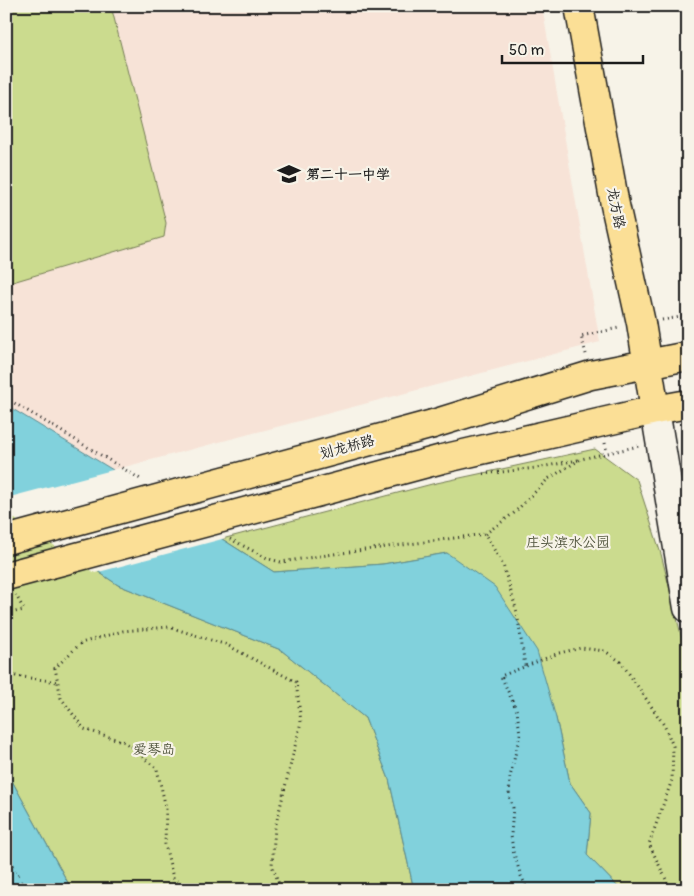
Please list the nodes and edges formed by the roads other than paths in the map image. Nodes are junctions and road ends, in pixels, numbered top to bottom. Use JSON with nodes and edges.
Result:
{"nodes":[{"id":1,"x":579,"y":6,"type":"edge"},
{"id":2,"x":688,"y":356,"type":"edge"},
{"id":3,"x":647,"y":363,"type":"junction"},
{"id":4,"x":688,"y":404,"type":"edge"},
{"id":5,"x":655,"y":410,"type":"junction"},
{"id":6,"x":6,"y":540,"type":"edge"},
{"id":7,"x":10,"y":583,"type":"edge"},
{"id":8,"x":688,"y":608,"type":"edge"}],
"edges":[{"from":1,"to":3,"type":"main road","name":"龙方路"},
{"from":2,"to":3,"type":"main road","name":"划龙桥路"},
{"from":3,"to":5,"type":"main road","name":"龙方路"},
{"from":3,"to":6,"type":"main road","name":"划龙桥路","bridge":true},
{"from":4,"to":5,"type":"main road"},
{"from":5,"to":7,"type":"main road","bridge":true},
{"from":5,"to":8,"type":"street"}]}
